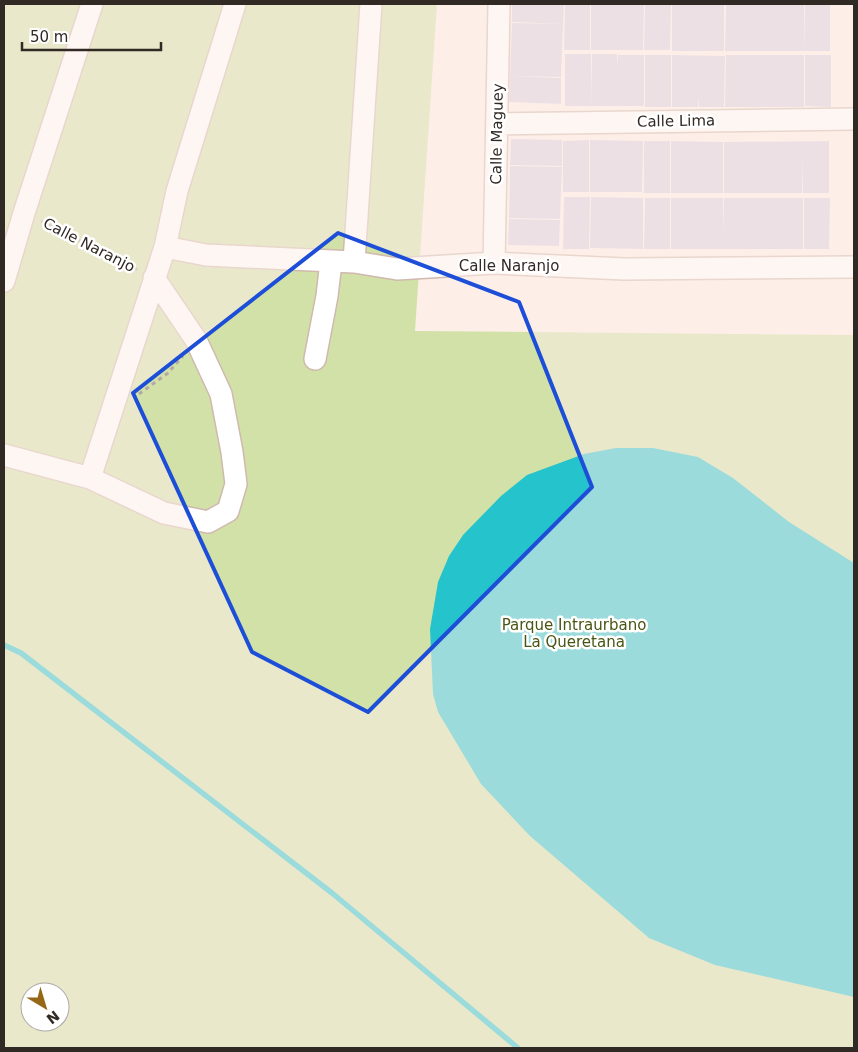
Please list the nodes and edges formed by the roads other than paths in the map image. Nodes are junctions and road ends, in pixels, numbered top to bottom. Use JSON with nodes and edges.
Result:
{"nodes":[{"id":1,"x":92,"y":4,"type":"edge"},
{"id":2,"x":235,"y":4,"type":"edge"},
{"id":3,"x":371,"y":4,"type":"edge"},
{"id":4,"x":499,"y":4,"type":"edge"},
{"id":5,"x":854,"y":119,"type":"edge"},
{"id":6,"x":498,"y":124,"type":"junction"},
{"id":7,"x":165,"y":247,"type":"junction"},
{"id":8,"x":332,"y":262,"type":"junction"},
{"id":9,"x":354,"y":262,"type":"junction"},
{"id":10,"x":494,"y":263,"type":"junction"},
{"id":11,"x":854,"y":267,"type":"edge"},
{"id":12,"x":154,"y":278,"type":"junction"},
{"id":13,"x":4,"y":281,"type":"edge"},
{"id":14,"x":315,"y":359,"type":"dead end"},
{"id":15,"x":4,"y":455,"type":"edge"},
{"id":16,"x":90,"y":478,"type":"junction"}],
"edges":[{"from":1,"to":13,"type":"street"},
{"from":2,"to":7,"type":"street"},
{"from":3,"to":9,"type":"street"},
{"from":4,"to":6,"type":"street","name":"Calle Maguey"},
{"from":5,"to":6,"type":"street","name":"Calle Lima"},
{"from":6,"to":10,"type":"street","name":"Calle Maguey"},
{"from":7,"to":8,"type":"street","name":"Calle Naranjo"},
{"from":7,"to":12,"type":"street"},
{"from":8,"to":9,"type":"street","name":"Calle Naranjo"},
{"from":8,"to":14,"type":"street"},
{"from":9,"to":10,"type":"street","name":"Calle Naranjo"},
{"from":10,"to":11,"type":"street","name":"Calle Naranjo"},
{"from":12,"to":16,"type":"street"},
{"from":12,"to":16,"type":"street"},
{"from":15,"to":16,"type":"street"}]}
